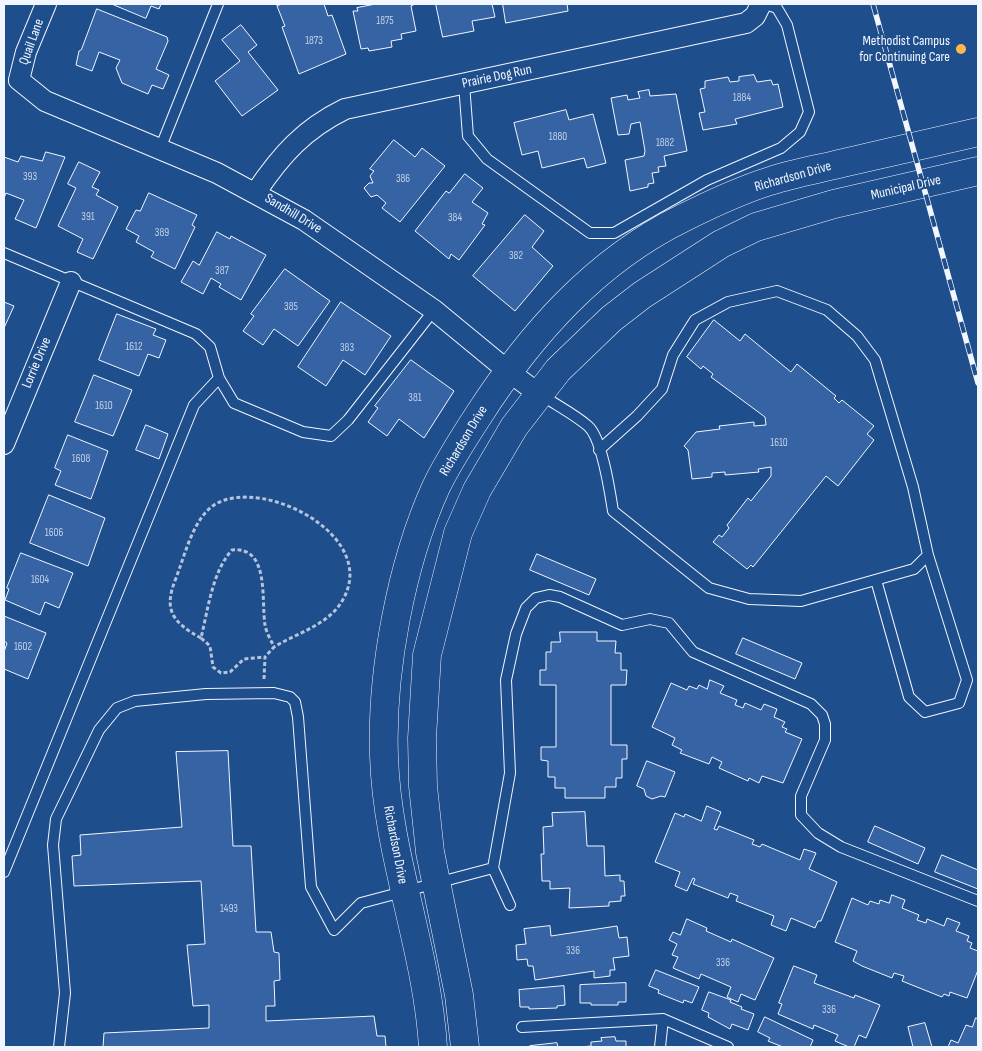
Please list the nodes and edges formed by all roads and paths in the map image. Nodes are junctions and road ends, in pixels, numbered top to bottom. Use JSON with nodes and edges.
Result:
{"nodes":[{"id":1,"x":46,"y":4,"type":"edge"},
{"id":2,"x":218,"y":4,"type":"edge"},
{"id":3,"x":761,"y":4,"type":"edge"},
{"id":4,"x":766,"y":4,"type":"edge"},
{"id":5,"x":19,"y":80,"type":"joint"},
{"id":6,"x":464,"y":84,"type":"junction"},
{"id":7,"x":978,"y":132,"type":"edge"},
{"id":8,"x":160,"y":149,"type":"junction"},
{"id":9,"x":978,"y":171,"type":"edge"},
{"id":10,"x":256,"y":192,"type":"junction"},
{"id":11,"x":4,"y":253,"type":"edge"},
{"id":12,"x":71,"y":282,"type":"junction"},
{"id":13,"x":434,"y":310,"type":"junction"},
{"id":14,"x":508,"y":371,"type":"junction"},
{"id":15,"x":219,"y":378,"type":"junction"},
{"id":16,"x":539,"y":394,"type":"junction"},
{"id":17,"x":8,"y":419,"type":"edge"},
{"id":18,"x":4,"y":444,"type":"edge"},
{"id":19,"x":599,"y":450,"type":"junction"},
{"id":20,"x":928,"y":555,"type":"junction"},
{"id":21,"x":876,"y":580,"type":"junction"},
{"id":22,"x":201,"y":638,"type":"junction"},
{"id":23,"x":274,"y":647,"type":"junction"},
{"id":24,"x":265,"y":657,"type":"junction"},
{"id":25,"x":264,"y":679,"type":"dead end"},
{"id":26,"x":493,"y":868,"type":"junction"},
{"id":27,"x":4,"y":872,"type":"edge"},
{"id":28,"x":436,"y":882,"type":"junction"},
{"id":29,"x":404,"y":891,"type":"junction"},
{"id":30,"x":978,"y":901,"type":"edge"},
{"id":31,"x":510,"y":906,"type":"dead end"},
{"id":32,"x":663,"y":1018,"type":"junction"},
{"id":33,"x":522,"y":1027,"type":"dead end"},
{"id":34,"x":59,"y":1047,"type":"edge"},
{"id":35,"x":433,"y":1047,"type":"edge"},
{"id":36,"x":465,"y":1047,"type":"edge"},
{"id":37,"x":660,"y":1047,"type":"edge"},
{"id":38,"x":728,"y":1047,"type":"edge"}],
"edges":[{"from":1,"to":5,"type":"street","name":"Quail Lane"},
{"from":2,"to":8,"type":"lane"},
{"from":3,"to":6,"type":"street","name":"Prairie Dog Run"},
{"from":4,"to":6,"type":"lane"},
{"from":5,"to":8,"type":"street","name":"Sandhill Drive"},
{"from":6,"to":10,"type":"street","name":"Prairie Dog Run"},
{"from":7,"to":14,"type":"street","name":"Richardson Drive"},
{"from":8,"to":10,"type":"street","name":"Sandhill Drive"},
{"from":9,"to":16,"type":"street","name":"Municipal Drive"},
{"from":10,"to":13,"type":"street","name":"Sandhill Drive"},
{"from":11,"to":12,"type":"lane"},
{"from":12,"to":15,"type":"lane"},
{"from":12,"to":17,"type":"street","name":"Lorrie Drive"},
{"from":13,"to":14,"type":"street","name":"Sandhill Drive"},
{"from":13,"to":15,"type":"lane"},
{"from":14,"to":16,"type":"street","name":"Sandhill Drive"},
{"from":14,"to":29,"type":"street","name":"Richardson Drive"},
{"from":15,"to":27,"type":"lane"},
{"from":16,"to":19,"type":"lane"},
{"from":16,"to":28,"type":"street"},
{"from":17,"to":18,"type":"street","name":"Lorrie Drive"},
{"from":19,"to":20,"type":"lane"},
{"from":19,"to":21,"type":"lane"},
{"from":20,"to":21,"type":"lane"},
{"from":20,"to":21,"type":"lane"},
{"from":22,"to":23,"type":"path"},
{"from":22,"to":23,"type":"path"},
{"from":22,"to":24,"type":"path"},
{"from":23,"to":24,"type":"path"},
{"from":24,"to":25,"type":"path"},
{"from":26,"to":28,"type":"lane"},
{"from":26,"to":30,"type":"lane"},
{"from":26,"to":31,"type":"lane"},
{"from":28,"to":29,"type":"lane"},
{"from":28,"to":36,"type":"street"},
{"from":29,"to":34,"type":"lane"},
{"from":29,"to":35,"type":"street","name":"Richardson Drive"},
{"from":32,"to":33,"type":"lane"},
{"from":32,"to":37,"type":"lane"},
{"from":32,"to":38,"type":"lane"}]}
